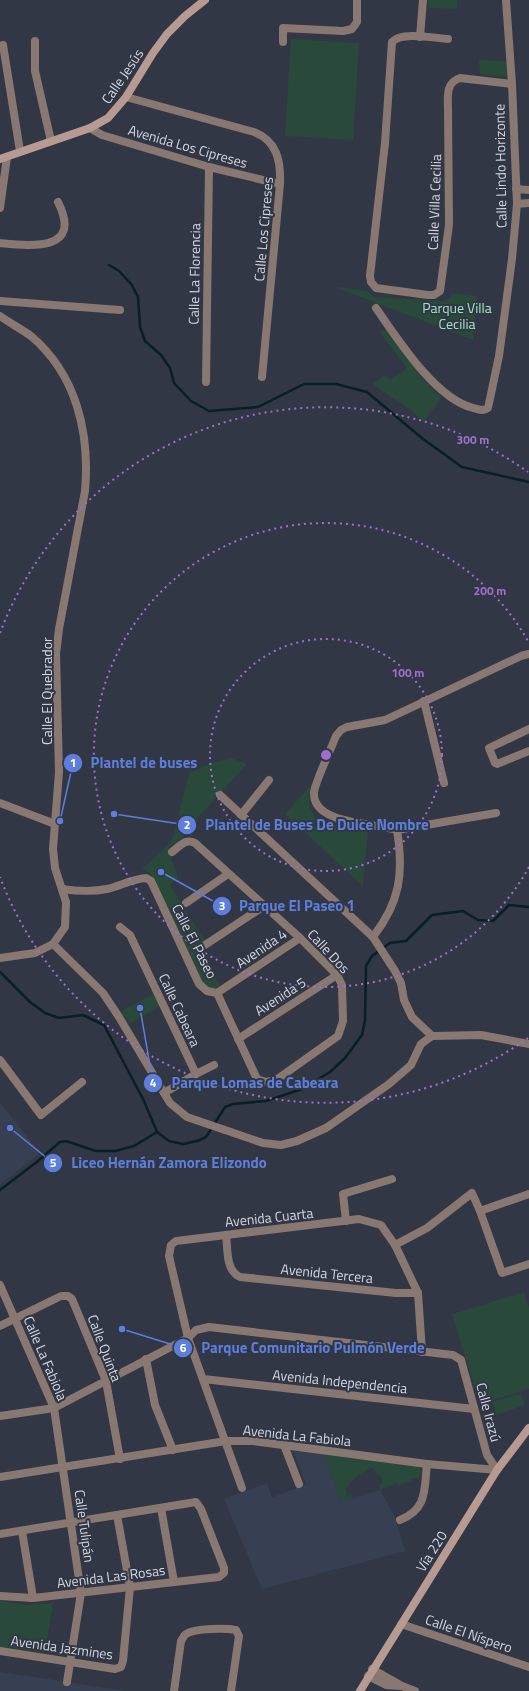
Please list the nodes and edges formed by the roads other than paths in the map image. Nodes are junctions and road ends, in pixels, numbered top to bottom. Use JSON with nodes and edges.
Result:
{"nodes":[{"id":1,"x":205,"y":0,"type":"edge"},
{"id":2,"x":357,"y":0,"type":"edge"},
{"id":3,"x":423,"y":0,"type":"edge"},
{"id":4,"x":506,"y":0,"type":"edge"},
{"id":5,"x":420,"y":37,"type":"junction"},
{"id":6,"x":448,"y":39,"type":"dead end"},
{"id":7,"x":35,"y":41,"type":"dead end"},
{"id":8,"x":282,"y":42,"type":"dead end"},
{"id":9,"x":3,"y":45,"type":"dead end"},
{"id":10,"x":512,"y":84,"type":"junction"},
{"id":11,"x":126,"y":97,"type":"junction"},
{"id":12,"x":90,"y":128,"type":"junction"},
{"id":13,"x":51,"y":141,"type":"junction"},
{"id":14,"x":20,"y":151,"type":"junction"},
{"id":15,"x":3,"y":158,"type":"edge"},
{"id":16,"x":209,"y":167,"type":"junction"},
{"id":17,"x":280,"y":184,"type":"junction"},
{"id":18,"x":516,"y":189,"type":"junction"},
{"id":19,"x":529,"y":190,"type":"edge"},
{"id":20,"x":58,"y":202,"type":"dead end"},
{"id":21,"x":529,"y":203,"type":"edge"},
{"id":22,"x":517,"y":204,"type":"junction"},
{"id":23,"x":0,"y":208,"type":"edge"},
{"id":24,"x":0,"y":243,"type":"edge"},
{"id":25,"x":0,"y":301,"type":"edge"},
{"id":26,"x":376,"y":308,"type":"dead end"},
{"id":27,"x":120,"y":310,"type":"dead end"},
{"id":28,"x":0,"y":316,"type":"edge"},
{"id":29,"x":262,"y":377,"type":"dead end"},
{"id":30,"x":206,"y":382,"type":"dead end"},
{"id":31,"x":529,"y":654,"type":"edge"},
{"id":32,"x":424,"y":701,"type":"junction"},
{"id":33,"x":529,"y":729,"type":"edge"},
{"id":34,"x":529,"y":751,"type":"edge"},
{"id":35,"x":269,"y":780,"type":"dead end"},
{"id":36,"x":444,"y":783,"type":"dead end"},
{"id":37,"x":220,"y":795,"type":"dead end"},
{"id":38,"x":0,"y":803,"type":"edge"},
{"id":39,"x":496,"y":813,"type":"dead end"},
{"id":40,"x":240,"y":815,"type":"junction"},
{"id":41,"x":55,"y":824,"type":"junction"},
{"id":42,"x":397,"y":830,"type":"junction"},
{"id":43,"x":172,"y":852,"type":"dead end"},
{"id":44,"x":228,"y":874,"type":"junction"},
{"id":45,"x":62,"y":889,"type":"junction"},
{"id":46,"x":186,"y":903,"type":"dead end"},
{"id":47,"x":264,"y":906,"type":"junction"},
{"id":48,"x":120,"y":926,"type":"dead end"},
{"id":49,"x":373,"y":937,"type":"junction"},
{"id":50,"x":300,"y":938,"type":"junction"},
{"id":51,"x":53,"y":944,"type":"junction"},
{"id":52,"x":205,"y":945,"type":"dead end"},
{"id":53,"x":0,"y":958,"type":"edge"},
{"id":54,"x":337,"y":975,"type":"junction"},
{"id":55,"x":217,"y":994,"type":"junction"},
{"id":56,"x":432,"y":1036,"type":"junction"},
{"id":57,"x":238,"y":1039,"type":"junction"},
{"id":58,"x":529,"y":1044,"type":"edge"},
{"id":59,"x":0,"y":1060,"type":"edge"},
{"id":60,"x":214,"y":1065,"type":"dead end"},
{"id":61,"x":196,"y":1074,"type":"junction"},
{"id":62,"x":82,"y":1082,"type":"dead end"},
{"id":63,"x":266,"y":1082,"type":"joint"},
{"id":64,"x":164,"y":1093,"type":"junction"},
{"id":65,"x":392,"y":1179,"type":"dead end"},
{"id":66,"x":529,"y":1194,"type":"edge"},
{"id":67,"x":480,"y":1211,"type":"junction"},
{"id":68,"x":346,"y":1221,"type":"junction"},
{"id":69,"x":226,"y":1235,"type":"junction"},
{"id":70,"x":395,"y":1244,"type":"junction"},
{"id":71,"x":529,"y":1264,"type":"edge"},
{"id":72,"x":0,"y":1285,"type":"edge"},
{"id":73,"x":418,"y":1293,"type":"junction"},
{"id":74,"x":15,"y":1319,"type":"junction"},
{"id":75,"x":0,"y":1326,"type":"edge"},
{"id":76,"x":188,"y":1338,"type":"junction"},
{"id":77,"x":422,"y":1352,"type":"junction"},
{"id":78,"x":146,"y":1359,"type":"junction"},
{"id":79,"x":203,"y":1379,"type":"junction"},
{"id":80,"x":106,"y":1381,"type":"junction"},
{"id":81,"x":54,"y":1408,"type":"junction"},
{"id":82,"x":474,"y":1409,"type":"junction"},
{"id":83,"x":0,"y":1416,"type":"edge"},
{"id":84,"x":529,"y":1428,"type":"edge"},
{"id":85,"x":226,"y":1441,"type":"junction"},
{"id":86,"x":284,"y":1445,"type":"junction"},
{"id":87,"x":172,"y":1450,"type":"junction"},
{"id":88,"x":120,"y":1459,"type":"junction"},
{"id":89,"x":427,"y":1464,"type":"junction"},
{"id":90,"x":63,"y":1468,"type":"junction"},
{"id":91,"x":497,"y":1470,"type":"junction"},
{"id":92,"x":0,"y":1477,"type":"edge"},
{"id":93,"x":299,"y":1484,"type":"dead end"},
{"id":94,"x":242,"y":1488,"type":"dead end"},
{"id":95,"x":161,"y":1508,"type":"junction"},
{"id":96,"x":117,"y":1515,"type":"junction"},
{"id":97,"x":400,"y":1520,"type":"dead end"},
{"id":98,"x":71,"y":1522,"type":"junction"},
{"id":99,"x":22,"y":1531,"type":"junction"},
{"id":100,"x":0,"y":1534,"type":"edge"},
{"id":101,"x":174,"y":1582,"type":"junction"},
{"id":102,"x":130,"y":1587,"type":"junction"},
{"id":103,"x":81,"y":1593,"type":"junction"},
{"id":104,"x":0,"y":1596,"type":"edge"},
{"id":105,"x":33,"y":1598,"type":"junction"},
{"id":106,"x":400,"y":1624,"type":"junction"},
{"id":107,"x":0,"y":1651,"type":"edge"},
{"id":108,"x":71,"y":1661,"type":"junction"},
{"id":109,"x":529,"y":1667,"type":"edge"},
{"id":110,"x":370,"y":1672,"type":"junction"},
{"id":111,"x":67,"y":1682,"type":"dead end"},
{"id":112,"x":174,"y":1691,"type":"edge"},
{"id":113,"x":231,"y":1691,"type":"edge"},
{"id":114,"x":360,"y":1691,"type":"edge"},
{"id":115,"x":415,"y":1691,"type":"edge"}],
"edges":[{"from":1,"to":11,"type":"main road","name":"Calle Jesús"},
{"from":2,"to":8,"type":"street"},
{"from":3,"to":5,"type":"street"},
{"from":4,"to":10,"type":"street","name":"Calle Lindo Horizonte"},
{"from":5,"to":6,"type":"street"},
{"from":5,"to":10,"type":"street","name":"Calle Villa Cecilia"},
{"from":7,"to":13,"type":"street"},
{"from":9,"to":14,"type":"street"},
{"from":10,"to":18,"type":"street","name":"Calle Lindo Horizonte"},
{"from":11,"to":12,"type":"main road","name":"Calle Jesús"},
{"from":11,"to":17,"type":"street","name":"Calle Los Cipreses"},
{"from":12,"to":13,"type":"main road","name":"Calle Jesús"},
{"from":12,"to":16,"type":"street","name":"Avenida Los Cipreses"},
{"from":13,"to":14,"type":"main road","name":"Calle Jesús"},
{"from":14,"to":15,"type":"main road","name":"Calle Jesús"},
{"from":15,"to":23,"type":"street"},
{"from":16,"to":17,"type":"street","name":"Avenida Los Cipreses"},
{"from":16,"to":30,"type":"street","name":"Calle La Florencia"},
{"from":17,"to":29,"type":"street","name":"Calle Los Cipreses"},
{"from":18,"to":19,"type":"street"},
{"from":18,"to":22,"type":"street","name":"Calle Lindo Horizonte"},
{"from":20,"to":24,"type":"street"},
{"from":21,"to":22,"type":"street"},
{"from":22,"to":26,"type":"street","name":"Calle Lindo Horizonte"},
{"from":25,"to":27,"type":"street"},
{"from":28,"to":41,"type":"street","name":"Calle El Quebrador"},
{"from":31,"to":32,"type":"street"},
{"from":32,"to":36,"type":"street"},
{"from":32,"to":42,"type":"street"},
{"from":33,"to":34,"type":"street"},
{"from":35,"to":40,"type":"street"},
{"from":37,"to":40,"type":"street"},
{"from":38,"to":41,"type":"street"},
{"from":39,"to":42,"type":"street"},
{"from":40,"to":49,"type":"street"},
{"from":41,"to":45,"type":"street","name":"Calle El Quebrador"},
{"from":42,"to":49,"type":"street"},
{"from":43,"to":44,"type":"street","name":"Calle Dos"},
{"from":44,"to":46,"type":"street"},
{"from":44,"to":47,"type":"street","name":"Calle Dos"},
{"from":45,"to":51,"type":"street","name":"Calle El Quebrador"},
{"from":45,"to":55,"type":"street","name":"Calle El Paseo"},
{"from":47,"to":50,"type":"street","name":"Calle Dos"},
{"from":47,"to":52,"type":"street"},
{"from":48,"to":61,"type":"street","name":"Calle Cabeara"},
{"from":49,"to":56,"type":"street"},
{"from":50,"to":54,"type":"street","name":"Calle Dos"},
{"from":50,"to":55,"type":"street","name":"Avenida 4"},
{"from":51,"to":53,"type":"street","name":"Calle El Quebrador"},
{"from":51,"to":64,"type":"street"},
{"from":54,"to":57,"type":"street","name":"Avenida 5"},
{"from":54,"to":63,"type":"street","name":"Calle Dos"},
{"from":55,"to":57,"type":"street","name":"Calle El Paseo"},
{"from":56,"to":58,"type":"street"},
{"from":56,"to":64,"type":"street"},
{"from":57,"to":63,"type":"street","name":"Calle El Paseo"},
{"from":59,"to":62,"type":"street"},
{"from":60,"to":61,"type":"street"},
{"from":61,"to":64,"type":"street"},
{"from":65,"to":68,"type":"street"},
{"from":66,"to":67,"type":"street"},
{"from":67,"to":70,"type":"street"},
{"from":67,"to":71,"type":"street"},
{"from":68,"to":69,"type":"street","name":"Avenida Cuarta"},
{"from":68,"to":70,"type":"street","name":"Avenida Cuarta"},
{"from":69,"to":73,"type":"street","name":"Avenida Tercera"},
{"from":69,"to":76,"type":"street","name":"Avenida Cuarta"},
{"from":70,"to":73,"type":"street"},
{"from":72,"to":74,"type":"street","name":"Calle La Fabiola"},
{"from":73,"to":77,"type":"street"},
{"from":74,"to":75,"type":"street"},
{"from":74,"to":80,"type":"street","name":"Calle Quinta"},
{"from":74,"to":81,"type":"street","name":"Calle La Fabiola"},
{"from":76,"to":77,"type":"street"},
{"from":76,"to":78,"type":"street"},
{"from":76,"to":79,"type":"street"},
{"from":77,"to":82,"type":"street","name":"Calle Irazú"},
{"from":78,"to":80,"type":"street"},
{"from":78,"to":87,"type":"street"},
{"from":79,"to":82,"type":"street","name":"Avenida Independencia"},
{"from":79,"to":85,"type":"street"},
{"from":80,"to":81,"type":"street"},
{"from":80,"to":88,"type":"street","name":"Calle Quinta"},
{"from":81,"to":83,"type":"street"},
{"from":81,"to":90,"type":"street","name":"Calle La Fabiola"},
{"from":82,"to":91,"type":"street","name":"Calle Irazú"},
{"from":84,"to":91,"type":"main road","name":"Vía 220"},
{"from":85,"to":86,"type":"street","name":"Avenida La Fabiola"},
{"from":85,"to":87,"type":"street","name":"Avenida La Fabiola"},
{"from":85,"to":94,"type":"street"},
{"from":86,"to":89,"type":"street","name":"Avenida La Fabiola"},
{"from":86,"to":93,"type":"street"},
{"from":87,"to":88,"type":"street","name":"Avenida La Fabiola"},
{"from":88,"to":90,"type":"street","name":"Avenida La Fabiola"},
{"from":89,"to":91,"type":"street","name":"Avenida La Fabiola"},
{"from":89,"to":97,"type":"street"},
{"from":90,"to":92,"type":"street","name":"Avenida La Fabiola"},
{"from":90,"to":98,"type":"street","name":"Calle Tulipán"},
{"from":91,"to":106,"type":"main road","name":"Vía 220"},
{"from":95,"to":96,"type":"street"},
{"from":95,"to":101,"type":"street"},
{"from":95,"to":101,"type":"street","name":"Avenida Las Rosas"},
{"from":96,"to":98,"type":"street"},
{"from":96,"to":102,"type":"street"},
{"from":98,"to":99,"type":"street"},
{"from":98,"to":103,"type":"street","name":"Calle Tulipán"},
{"from":99,"to":100,"type":"street"},
{"from":99,"to":105,"type":"street"},
{"from":101,"to":102,"type":"street","name":"Avenida Las Rosas"},
{"from":102,"to":103,"type":"street","name":"Avenida Las Rosas"},
{"from":102,"to":108,"type":"street","name":"Avenida Jazmines"},
{"from":103,"to":105,"type":"street","name":"Avenida Las Rosas"},
{"from":103,"to":108,"type":"street","name":"Calle Tulipán"},
{"from":104,"to":105,"type":"street","name":"Avenida Las Rosas"},
{"from":106,"to":109,"type":"street","name":"Calle El Níspero"},
{"from":106,"to":110,"type":"main road","name":"Vía 220"},
{"from":107,"to":108,"type":"street","name":"Avenida Jazmines"},
{"from":108,"to":111,"type":"street","name":"Calle Tulipán"},
{"from":110,"to":114,"type":"main road","name":"Vía 220"},
{"from":110,"to":115,"type":"street"},
{"from":112,"to":113,"type":"street"}]}
